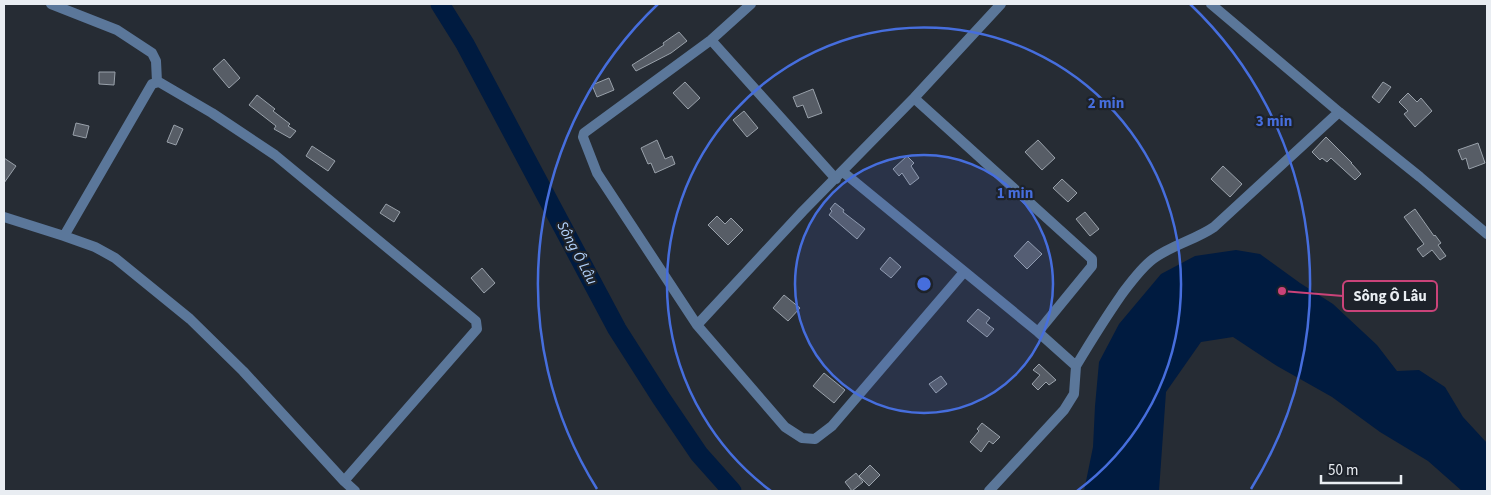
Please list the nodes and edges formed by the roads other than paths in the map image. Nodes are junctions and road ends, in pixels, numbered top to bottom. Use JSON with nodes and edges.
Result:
{"nodes":[{"id":1,"x":51,"y":4,"type":"edge"},
{"id":2,"x":751,"y":4,"type":"edge"},
{"id":3,"x":1001,"y":4,"type":"edge"},
{"id":4,"x":1211,"y":4,"type":"edge"},
{"id":5,"x":712,"y":40,"type":"junction"},
{"id":6,"x":157,"y":82,"type":"junction"},
{"id":7,"x":914,"y":98,"type":"junction"},
{"id":8,"x":1339,"y":112,"type":"junction"},
{"id":9,"x":839,"y":176,"type":"junction"},
{"id":10,"x":4,"y":217,"type":"edge"},
{"id":11,"x":1487,"y":234,"type":"edge"},
{"id":12,"x":64,"y":236,"type":"junction"},
{"id":13,"x":964,"y":272,"type":"junction"},
{"id":14,"x":697,"y":325,"type":"junction"},
{"id":15,"x":1038,"y":332,"type":"junction"},
{"id":16,"x":1076,"y":366,"type":"junction"},
{"id":17,"x":344,"y":481,"type":"junction"},
{"id":18,"x":355,"y":491,"type":"edge"},
{"id":19,"x":989,"y":491,"type":"edge"}],
"edges":[{"from":1,"to":6,"type":"street"},
{"from":2,"to":5,"type":"street"},
{"from":3,"to":7,"type":"street"},
{"from":4,"to":8,"type":"street"},
{"from":5,"to":9,"type":"street"},
{"from":5,"to":14,"type":"street"},
{"from":6,"to":12,"type":"street"},
{"from":6,"to":17,"type":"street"},
{"from":7,"to":9,"type":"street"},
{"from":7,"to":15,"type":"street"},
{"from":8,"to":11,"type":"street"},
{"from":8,"to":16,"type":"street"},
{"from":9,"to":13,"type":"street"},
{"from":9,"to":14,"type":"street"},
{"from":10,"to":12,"type":"street"},
{"from":12,"to":17,"type":"street"},
{"from":13,"to":14,"type":"street"},
{"from":13,"to":15,"type":"street"},
{"from":15,"to":16,"type":"street"},
{"from":16,"to":19,"type":"street"},
{"from":17,"to":18,"type":"street"}]}
